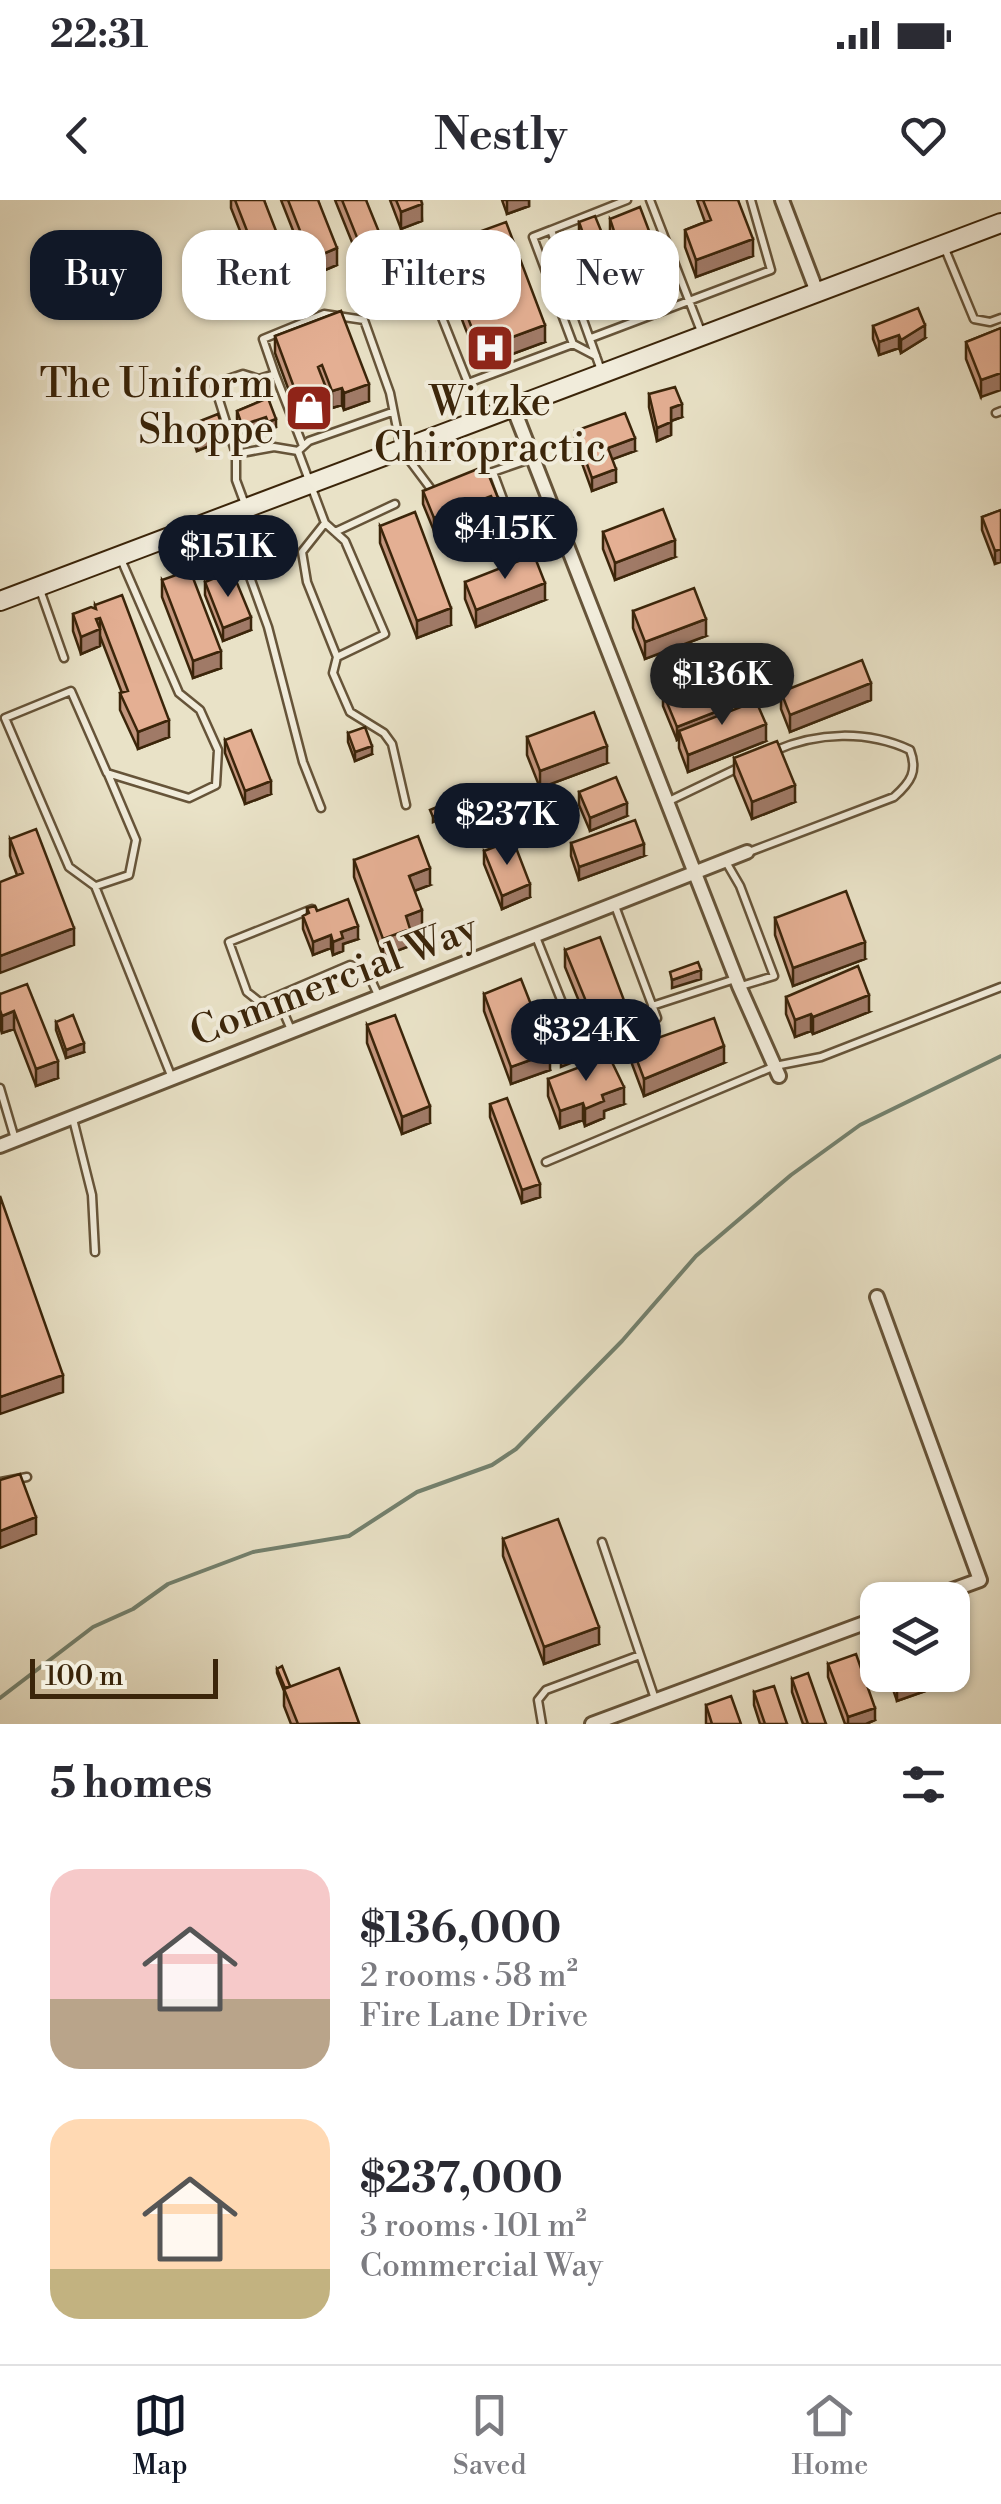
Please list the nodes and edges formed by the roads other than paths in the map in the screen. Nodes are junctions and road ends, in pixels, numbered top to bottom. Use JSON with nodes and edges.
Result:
{"nodes":[{"id":1,"x":627,"y":200,"type":"edge"},
{"id":2,"x":650,"y":200,"type":"edge"},
{"id":3,"x":751,"y":200,"type":"edge"},
{"id":4,"x":782,"y":200,"type":"edge"},
{"id":5,"x":1001,"y":223,"type":"edge"},
{"id":6,"x":551,"y":230,"type":"edge"},
{"id":7,"x":541,"y":234,"type":"edge"},
{"id":8,"x":943,"y":245,"type":"junction"},
{"id":9,"x":541,"y":258,"type":"edge"},
{"id":10,"x":818,"y":292,"type":"junction"},
{"id":11,"x":687,"y":302,"type":"junction"},
{"id":12,"x":1001,"y":318,"type":"edge"},
{"id":13,"x":443,"y":320,"type":"edge"},
{"id":14,"x":564,"y":320,"type":"edge"},
{"id":15,"x":584,"y":320,"type":"edge"},
{"id":16,"x":702,"y":336,"type":"junction"},
{"id":17,"x":591,"y":338,"type":"junction"},
{"id":18,"x":573,"y":344,"type":"junction"},
{"id":19,"x":600,"y":365,"type":"junction"},
{"id":20,"x":275,"y":374,"type":"junction"},
{"id":21,"x":468,"y":383,"type":"junction"},
{"id":22,"x":513,"y":407,"type":"junction"},
{"id":23,"x":392,"y":412,"type":"junction"},
{"id":24,"x":478,"y":420,"type":"junction"},
{"id":25,"x":300,"y":448,"type":"junction"},
{"id":26,"x":401,"y":449,"type":"junction"},
{"id":27,"x":236,"y":454,"type":"junction"},
{"id":28,"x":532,"y":458,"type":"junction"},
{"id":29,"x":493,"y":472,"type":"junction"},
{"id":30,"x":478,"y":477,"type":"edge"},
{"id":31,"x":310,"y":484,"type":"junction"},
{"id":32,"x":448,"y":488,"type":"edge"},
{"id":33,"x":395,"y":504,"type":"dead end"},
{"id":34,"x":246,"y":508,"type":"junction"},
{"id":35,"x":227,"y":515,"type":"junction"},
{"id":36,"x":325,"y":523,"type":"junction"},
{"id":37,"x":561,"y":530,"type":"junction"},
{"id":38,"x":335,"y":532,"type":"junction"},
{"id":39,"x":120,"y":556,"type":"junction"},
{"id":40,"x":39,"y":586,"type":"junction"},
{"id":41,"x":0,"y":601,"type":"edge"},
{"id":42,"x":337,"y":656,"type":"junction"},
{"id":43,"x":64,"y":658,"type":"dead end"},
{"id":44,"x":766,"y":755,"type":"edge"},
{"id":45,"x":748,"y":763,"type":"edge"},
{"id":46,"x":107,"y":773,"type":"junction"},
{"id":47,"x":667,"y":802,"type":"junction"},
{"id":48,"x":406,"y":805,"type":"dead end"},
{"id":49,"x":321,"y":808,"type":"dead end"},
{"id":50,"x":747,"y":852,"type":"joint"},
{"id":51,"x":726,"y":862,"type":"junction"},
{"id":52,"x":696,"y":874,"type":"junction"},
{"id":53,"x":95,"y":886,"type":"junction"},
{"id":54,"x":615,"y":906,"type":"junction"},
{"id":55,"x":312,"y":909,"type":"edge"},
{"id":56,"x":536,"y":937,"type":"junction"},
{"id":57,"x":736,"y":978,"type":"junction"},
{"id":58,"x":1001,"y":987,"type":"edge"},
{"id":59,"x":277,"y":997,"type":"junction"},
{"id":60,"x":380,"y":998,"type":"junction"},
{"id":61,"x":652,"y":1006,"type":"junction"},
{"id":62,"x":292,"y":1032,"type":"junction"},
{"id":63,"x":777,"y":1071,"type":"junction"},
{"id":64,"x":172,"y":1079,"type":"junction"},
{"id":65,"x":0,"y":1088,"type":"edge"},
{"id":66,"x":72,"y":1118,"type":"junction"},
{"id":67,"x":16,"y":1140,"type":"junction"},
{"id":68,"x":0,"y":1146,"type":"edge"},
{"id":69,"x":546,"y":1162,"type":"dead end"},
{"id":70,"x":95,"y":1252,"type":"dead end"},
{"id":71,"x":877,"y":1297,"type":"dead end"},
{"id":72,"x":27,"y":1477,"type":"dead end"},
{"id":73,"x":0,"y":1482,"type":"edge"},
{"id":74,"x":602,"y":1542,"type":"dead end"},
{"id":75,"x":970,"y":1584,"type":"edge"},
{"id":76,"x":860,"y":1625,"type":"edge"},
{"id":77,"x":640,"y":1655,"type":"junction"},
{"id":78,"x":655,"y":1701,"type":"junction"},
{"id":79,"x":542,"y":1724,"type":"edge"},
{"id":80,"x":592,"y":1724,"type":"edge"}],
"edges":[{"from":1,"to":6,"type":"lane"},
{"from":2,"to":11,"type":"lane"},
{"from":3,"to":11,"type":"lane"},
{"from":4,"to":10,"type":"street"},
{"from":5,"to":8,"type":"street"},
{"from":7,"to":9,"type":"lane"},
{"from":8,"to":10,"type":"street"},
{"from":8,"to":12,"type":"lane"},
{"from":10,"to":16,"type":"street"},
{"from":11,"to":16,"type":"lane"},
{"from":11,"to":17,"type":"lane"},
{"from":13,"to":21,"type":"lane"},
{"from":14,"to":18,"type":"lane"},
{"from":15,"to":17,"type":"lane"},
{"from":16,"to":19,"type":"street"},
{"from":17,"to":19,"type":"lane"},
{"from":18,"to":19,"type":"lane"},
{"from":18,"to":21,"type":"lane"},
{"from":19,"to":22,"type":"street"},
{"from":20,"to":23,"type":"lane"},
{"from":20,"to":25,"type":"lane"},
{"from":20,"to":27,"type":"lane"},
{"from":21,"to":24,"type":"lane"},
{"from":22,"to":24,"type":"street"},
{"from":22,"to":28,"type":"street"},
{"from":23,"to":25,"type":"lane"},
{"from":23,"to":26,"type":"lane"},
{"from":24,"to":26,"type":"street"},
{"from":25,"to":27,"type":"lane"},
{"from":25,"to":31,"type":"lane"},
{"from":26,"to":31,"type":"street"},
{"from":26,"to":32,"type":"lane"},
{"from":27,"to":34,"type":"lane"},
{"from":28,"to":29,"type":"lane"},
{"from":28,"to":37,"type":"street"},
{"from":29,"to":30,"type":"lane"},
{"from":29,"to":37,"type":"lane"},
{"from":31,"to":34,"type":"street"},
{"from":31,"to":36,"type":"lane"},
{"from":33,"to":38,"type":"lane"},
{"from":34,"to":35,"type":"street"},
{"from":35,"to":39,"type":"street"},
{"from":35,"to":49,"type":"lane"},
{"from":36,"to":38,"type":"lane"},
{"from":36,"to":42,"type":"lane"},
{"from":37,"to":47,"type":"street"},
{"from":38,"to":42,"type":"lane"},
{"from":39,"to":40,"type":"street"},
{"from":39,"to":46,"type":"lane"},
{"from":40,"to":41,"type":"street"},
{"from":40,"to":43,"type":"lane"},
{"from":42,"to":48,"type":"lane"},
{"from":44,"to":50,"type":"lane"},
{"from":45,"to":47,"type":"lane"},
{"from":46,"to":53,"type":"lane"},
{"from":46,"to":53,"type":"lane"},
{"from":47,"to":52,"type":"street"},
{"from":50,"to":51,"type":"street","name":"Commercial Way"},
{"from":51,"to":52,"type":"street","name":"Commercial Way"},
{"from":51,"to":57,"type":"lane"},
{"from":52,"to":54,"type":"street","name":"Commercial Way"},
{"from":52,"to":57,"type":"street"},
{"from":53,"to":64,"type":"lane"},
{"from":54,"to":56,"type":"street","name":"Commercial Way"},
{"from":54,"to":61,"type":"lane"},
{"from":55,"to":59,"type":"lane"},
{"from":56,"to":60,"type":"street","name":"Commercial Way"},
{"from":56,"to":61,"type":"lane"},
{"from":57,"to":61,"type":"lane"},
{"from":57,"to":63,"type":"street"},
{"from":58,"to":63,"type":"lane"},
{"from":59,"to":60,"type":"lane"},
{"from":59,"to":62,"type":"lane"},
{"from":60,"to":62,"type":"street","name":"Commercial Way"},
{"from":62,"to":64,"type":"street","name":"Commercial Way"},
{"from":63,"to":69,"type":"lane"},
{"from":64,"to":66,"type":"street","name":"Commercial Way"},
{"from":65,"to":67,"type":"lane"},
{"from":66,"to":67,"type":"street","name":"Commercial Way"},
{"from":66,"to":70,"type":"lane"},
{"from":67,"to":68,"type":"street","name":"Commercial Way"},
{"from":71,"to":75,"type":"street"},
{"from":72,"to":73,"type":"lane"},
{"from":74,"to":77,"type":"lane"},
{"from":76,"to":78,"type":"street"},
{"from":77,"to":78,"type":"lane"},
{"from":77,"to":79,"type":"lane"},
{"from":78,"to":80,"type":"street"}]}
